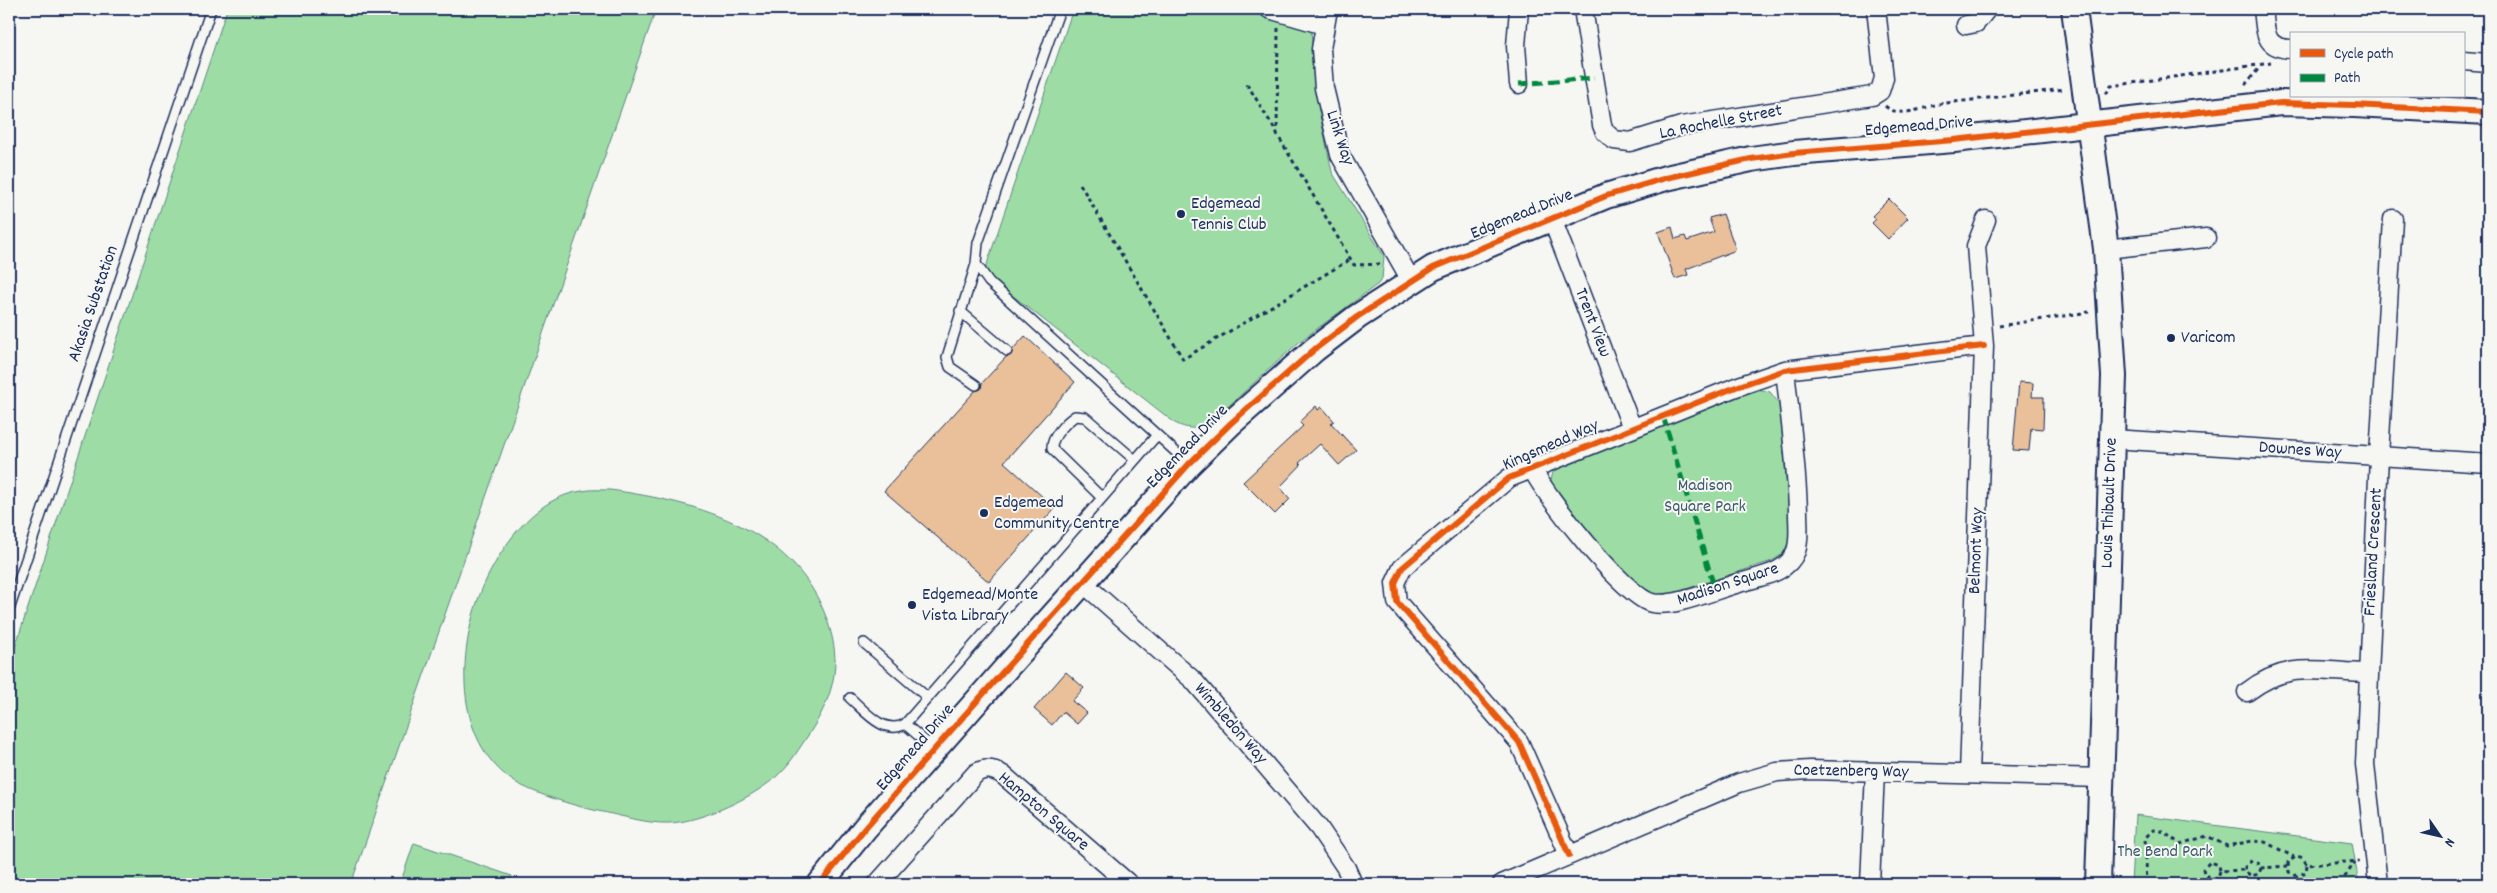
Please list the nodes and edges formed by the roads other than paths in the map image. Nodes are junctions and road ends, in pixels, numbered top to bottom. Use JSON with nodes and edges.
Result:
{"nodes":[{"id":1,"x":211,"y":9,"type":"edge"},
{"id":2,"x":1060,"y":9,"type":"edge"},
{"id":3,"x":1519,"y":9,"type":"edge"},
{"id":4,"x":1583,"y":9,"type":"edge"},
{"id":5,"x":1876,"y":9,"type":"edge"},
{"id":6,"x":1987,"y":9,"type":"edge"},
{"id":7,"x":2074,"y":9,"type":"edge"},
{"id":8,"x":2263,"y":9,"type":"edge"},
{"id":9,"x":1273,"y":16,"type":"edge"},
{"id":10,"x":1326,"y":17,"type":"edge"},
{"id":11,"x":1966,"y":26,"type":"dead end"},
{"id":12,"x":2280,"y":53,"type":"edge"},
{"id":13,"x":2464,"y":61,"type":"edge"},
{"id":14,"x":2488,"y":62,"type":"edge"},
{"id":15,"x":1519,"y":84,"type":"dead end"},
{"id":16,"x":2488,"y":112,"type":"edge"},
{"id":17,"x":2088,"y":123,"type":"junction"},
{"id":18,"x":1552,"y":219,"type":"junction"},
{"id":19,"x":2393,"y":219,"type":"dead end"},
{"id":20,"x":1986,"y":220,"type":"dead end"},
{"id":21,"x":2206,"y":238,"type":"dead end"},
{"id":22,"x":2106,"y":249,"type":"junction"},
{"id":23,"x":976,"y":264,"type":"junction"},
{"id":24,"x":1412,"y":282,"type":"junction"},
{"id":25,"x":960,"y":312,"type":"junction"},
{"id":26,"x":1984,"y":346,"type":"junction"},
{"id":27,"x":1007,"y":351,"type":"dead end"},
{"id":28,"x":1785,"y":370,"type":"junction"},
{"id":29,"x":976,"y":385,"type":"dead end"},
{"id":30,"x":1632,"y":428,"type":"junction"},
{"id":31,"x":1157,"y":435,"type":"junction"},
{"id":32,"x":2112,"y":440,"type":"junction"},
{"id":33,"x":2379,"y":456,"type":"junction"},
{"id":34,"x":1135,"y":460,"type":"junction"},
{"id":35,"x":2488,"y":463,"type":"edge"},
{"id":36,"x":1190,"y":464,"type":"junction"},
{"id":37,"x":1532,"y":468,"type":"junction"},
{"id":38,"x":1102,"y":498,"type":"junction"},
{"id":39,"x":1083,"y":583,"type":"junction"},
{"id":40,"x":9,"y":610,"type":"edge"},
{"id":41,"x":864,"y":643,"type":"dead end"},
{"id":42,"x":2368,"y":673,"type":"junction"},
{"id":43,"x":2247,"y":692,"type":"dead end"},
{"id":44,"x":850,"y":698,"type":"dead end"},
{"id":45,"x":928,"y":698,"type":"junction"},
{"id":46,"x":905,"y":724,"type":"junction"},
{"id":47,"x":934,"y":750,"type":"junction"},
{"id":48,"x":1874,"y":772,"type":"junction"},
{"id":49,"x":1969,"y":774,"type":"junction"},
{"id":50,"x":2102,"y":778,"type":"junction"},
{"id":51,"x":1569,"y":855,"type":"junction"},
{"id":52,"x":820,"y":884,"type":"edge"},
{"id":53,"x":877,"y":884,"type":"edge"},
{"id":54,"x":1129,"y":884,"type":"edge"},
{"id":55,"x":1353,"y":884,"type":"edge"},
{"id":56,"x":1502,"y":884,"type":"edge"},
{"id":57,"x":1870,"y":884,"type":"edge"},
{"id":58,"x":2098,"y":884,"type":"edge"},
{"id":59,"x":2378,"y":884,"type":"edge"}],
"edges":[{"from":1,"to":40,"type":"lane","name":"Akasia Substation"},
{"from":2,"to":23,"type":"lane"},
{"from":3,"to":15,"type":"street"},
{"from":4,"to":5,"type":"street","name":"La Rochelle Street"},
{"from":6,"to":11,"type":"street"},
{"from":7,"to":17,"type":"street","name":"Louis Thibault Drive"},
{"from":8,"to":12,"type":"street"},
{"from":9,"to":10,"type":"street"},
{"from":10,"to":24,"type":"street","name":"Link Way"},
{"from":13,"to":14,"type":"street"},
{"from":16,"to":17,"type":"street","name":"Edgemead Drive"},
{"from":17,"to":18,"type":"street","name":"Edgemead Drive"},
{"from":17,"to":22,"type":"street","name":"Louis Thibault Drive"},
{"from":18,"to":24,"type":"street","name":"Edgemead Drive"},
{"from":18,"to":30,"type":"street","name":"Trent View"},
{"from":19,"to":33,"type":"street","name":"Friesland Crescent"},
{"from":20,"to":26,"type":"street","name":"Belmont Way"},
{"from":21,"to":22,"type":"street"},
{"from":22,"to":32,"type":"street","name":"Louis Thibault Drive"},
{"from":23,"to":25,"type":"lane"},
{"from":23,"to":31,"type":"lane"},
{"from":24,"to":36,"type":"street","name":"Edgemead Drive"},
{"from":25,"to":27,"type":"lane"},
{"from":25,"to":29,"type":"lane"},
{"from":26,"to":28,"type":"street","name":"Kingsmead Way"},
{"from":26,"to":49,"type":"street","name":"Belmont Way"},
{"from":28,"to":30,"type":"street","name":"Kingsmead Way"},
{"from":28,"to":37,"type":"street","name":"Madison Square"},
{"from":30,"to":37,"type":"street","name":"Kingsmead Way"},
{"from":31,"to":34,"type":"lane"},
{"from":31,"to":36,"type":"lane"},
{"from":32,"to":33,"type":"street","name":"Downes Way"},
{"from":32,"to":50,"type":"street","name":"Louis Thibault Drive"},
{"from":33,"to":35,"type":"street","name":"Downes Way"},
{"from":33,"to":42,"type":"street","name":"Friesland Crescent"},
{"from":34,"to":38,"type":"lane"},
{"from":34,"to":38,"type":"lane"},
{"from":36,"to":39,"type":"street","name":"Edgemead Drive"},
{"from":37,"to":51,"type":"street","name":"Kingsmead Way"},
{"from":38,"to":45,"type":"lane"},
{"from":39,"to":47,"type":"street","name":"Edgemead Drive"},
{"from":39,"to":55,"type":"street","name":"Wimbledon Way"},
{"from":41,"to":45,"type":"lane"},
{"from":42,"to":43,"type":"street"},
{"from":42,"to":59,"type":"street","name":"Friesland Crescent"},
{"from":44,"to":46,"type":"lane"},
{"from":45,"to":46,"type":"lane"},
{"from":46,"to":47,"type":"lane"},
{"from":47,"to":52,"type":"street","name":"Edgemead Drive"},
{"from":48,"to":49,"type":"street","name":"Coetzenberg Way"},
{"from":48,"to":51,"type":"street","name":"Coetzenberg Way"},
{"from":48,"to":57,"type":"street"},
{"from":49,"to":50,"type":"street","name":"Coetzenberg Way"},
{"from":50,"to":58,"type":"street","name":"Louis Thibault Drive"},
{"from":51,"to":56,"type":"street","name":"Coetzenberg Way"},
{"from":53,"to":54,"type":"street","name":"Hampton Square"}]}
